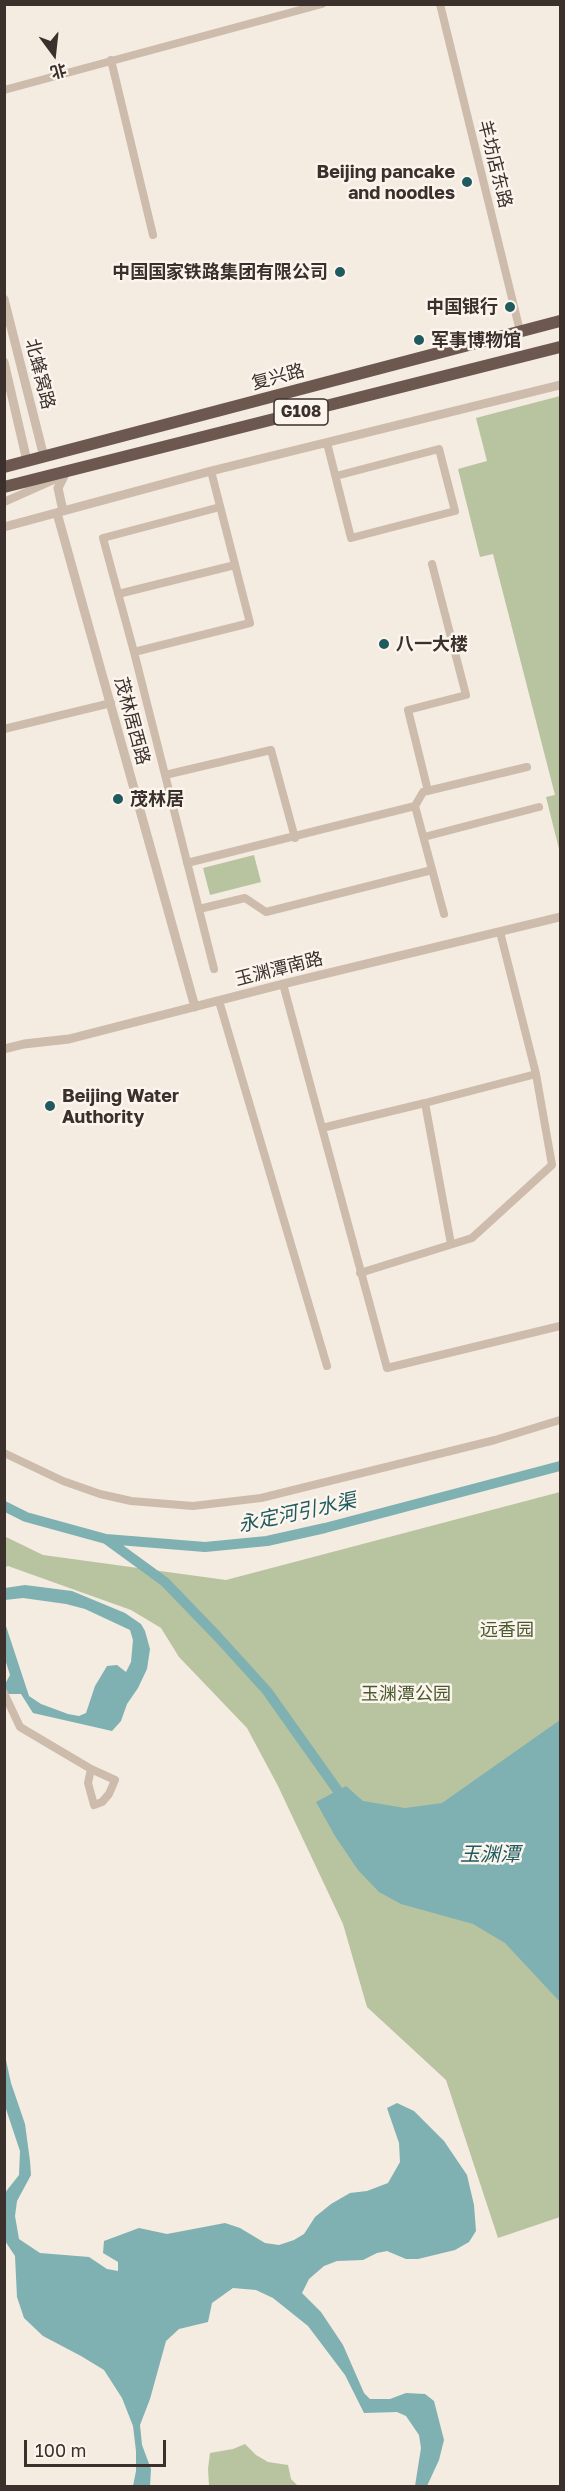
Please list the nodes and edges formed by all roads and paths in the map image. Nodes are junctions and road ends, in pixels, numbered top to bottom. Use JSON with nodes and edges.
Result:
{"nodes":[{"id":1,"x":322,"y":4,"type":"edge"},
{"id":2,"x":440,"y":4,"type":"edge"},
{"id":3,"x":111,"y":60,"type":"junction"},
{"id":4,"x":4,"y":90,"type":"edge"},
{"id":5,"x":153,"y":235,"type":"dead end"},
{"id":6,"x":4,"y":299,"type":"edge"},
{"id":7,"x":561,"y":321,"type":"edge"},
{"id":8,"x":520,"y":331,"type":"junction"},
{"id":9,"x":561,"y":347,"type":"edge"},
{"id":10,"x":4,"y":362,"type":"edge"},
{"id":11,"x":561,"y":385,"type":"edge"},
{"id":12,"x":39,"y":435,"type":"junction"},
{"id":13,"x":24,"y":438,"type":"junction"},
{"id":14,"x":327,"y":443,"type":"junction"},
{"id":15,"x":44,"y":457,"type":"junction"},
{"id":16,"x":107,"y":460,"type":"junction"},
{"id":17,"x":27,"y":461,"type":"junction"},
{"id":18,"x":4,"y":467,"type":"edge"},
{"id":19,"x":211,"y":471,"type":"junction"},
{"id":20,"x":64,"y":476,"type":"junction"},
{"id":21,"x":336,"y":476,"type":"junction"},
{"id":22,"x":41,"y":477,"type":"junction"},
{"id":23,"x":4,"y":487,"type":"edge"},
{"id":24,"x":4,"y":493,"type":"edge"},
{"id":25,"x":4,"y":502,"type":"edge"},
{"id":26,"x":220,"y":507,"type":"junction"},
{"id":27,"x":60,"y":512,"type":"junction"},
{"id":28,"x":4,"y":527,"type":"edge"},
{"id":29,"x":432,"y":564,"type":"dead end"},
{"id":30,"x":235,"y":565,"type":"junction"},
{"id":31,"x":118,"y":594,"type":"junction"},
{"id":32,"x":134,"y":652,"type":"junction"},
{"id":33,"x":111,"y":703,"type":"junction"},
{"id":34,"x":4,"y":729,"type":"edge"},
{"id":35,"x":527,"y":767,"type":"dead end"},
{"id":36,"x":165,"y":775,"type":"junction"},
{"id":37,"x":428,"y":791,"type":"junction"},
{"id":38,"x":415,"y":806,"type":"junction"},
{"id":39,"x":539,"y":807,"type":"dead end"},
{"id":40,"x":423,"y":837,"type":"junction"},
{"id":41,"x":295,"y":838,"type":"junction"},
{"id":42,"x":187,"y":863,"type":"junction"},
{"id":43,"x":432,"y":870,"type":"junction"},
{"id":44,"x":199,"y":909,"type":"junction"},
{"id":45,"x":444,"y":914,"type":"dead end"},
{"id":46,"x":561,"y":917,"type":"edge"},
{"id":47,"x":500,"y":933,"type":"junction"},
{"id":48,"x":214,"y":969,"type":"dead end"},
{"id":49,"x":283,"y":984,"type":"junction"},
{"id":50,"x":219,"y":1001,"type":"junction"},
{"id":51,"x":195,"y":1007,"type":"junction"},
{"id":52,"x":4,"y":1048,"type":"edge"},
{"id":53,"x":536,"y":1074,"type":"junction"},
{"id":54,"x":425,"y":1103,"type":"junction"},
{"id":55,"x":322,"y":1128,"type":"junction"},
{"id":56,"x":451,"y":1244,"type":"junction"},
{"id":57,"x":360,"y":1273,"type":"junction"},
{"id":58,"x":561,"y":1326,"type":"edge"},
{"id":59,"x":327,"y":1366,"type":"dead end"},
{"id":60,"x":561,"y":1420,"type":"edge"},
{"id":61,"x":4,"y":1453,"type":"edge"},
{"id":62,"x":4,"y":1693,"type":"edge"},
{"id":63,"x":91,"y":1769,"type":"junction"}],
"edges":[{"from":1,"to":3,"type":"street"},
{"from":2,"to":8,"type":"street","name":"羊坊店东路"},
{"from":3,"to":4,"type":"street"},
{"from":3,"to":5,"type":"street"},
{"from":6,"to":12,"type":"street","name":"北蜂窝路"},
{"from":7,"to":8,"type":"highway","name":"复兴路","number":"G108"},
{"from":8,"to":15,"type":"highway","name":"复兴路","number":"G108"},
{"from":9,"to":16,"type":"highway","number":"G108"},
{"from":10,"to":13,"type":"street","name":"北蜂窝路"},
{"from":11,"to":14,"type":"street"},
{"from":12,"to":13,"type":"street"},
{"from":12,"to":15,"type":"street","name":"北蜂窝路"},
{"from":13,"to":17,"type":"street","name":"北蜂窝路"},
{"from":14,"to":19,"type":"street"},
{"from":14,"to":21,"type":"street"},
{"from":15,"to":17,"type":"highway","name":"复兴路","number":"G108"},
{"from":16,"to":20,"type":"street"},
{"from":16,"to":22,"type":"highway","number":"G108"},
{"from":17,"to":18,"type":"highway","name":"复兴路","number":"G108"},
{"from":19,"to":26,"type":"street"},
{"from":19,"to":27,"type":"street"},
{"from":20,"to":25,"type":"street"},
{"from":20,"to":27,"type":"street","name":"茂林居西路"},
{"from":21,"to":21,"type":"street"},
{"from":22,"to":23,"type":"highway","number":"G108"},
{"from":22,"to":24,"type":"street"},
{"from":26,"to":30,"type":"street"},
{"from":26,"to":31,"type":"street"},
{"from":27,"to":28,"type":"street"},
{"from":27,"to":33,"type":"street","name":"茂林居西路"},
{"from":29,"to":37,"type":"street"},
{"from":30,"to":31,"type":"street"},
{"from":30,"to":32,"type":"street"},
{"from":31,"to":32,"type":"street"},
{"from":32,"to":36,"type":"street"},
{"from":33,"to":34,"type":"street"},
{"from":33,"to":51,"type":"street","name":"茂林居西路"},
{"from":35,"to":37,"type":"street"},
{"from":36,"to":41,"type":"street"},
{"from":36,"to":42,"type":"street"},
{"from":37,"to":38,"type":"street"},
{"from":38,"to":40,"type":"street"},
{"from":38,"to":41,"type":"street"},
{"from":39,"to":40,"type":"street"},
{"from":40,"to":43,"type":"street"},
{"from":41,"to":42,"type":"street"},
{"from":42,"to":44,"type":"street"},
{"from":43,"to":44,"type":"street"},
{"from":43,"to":45,"type":"street"},
{"from":44,"to":48,"type":"street"},
{"from":46,"to":47,"type":"street","name":"玉渊潭南路"},
{"from":47,"to":49,"type":"street","name":"玉渊潭南路"},
{"from":47,"to":53,"type":"street"},
{"from":49,"to":50,"type":"street","name":"玉渊潭南路"},
{"from":49,"to":55,"type":"street"},
{"from":50,"to":51,"type":"street","name":"玉渊潭南路"},
{"from":50,"to":59,"type":"street"},
{"from":51,"to":52,"type":"street","name":"玉渊潭南路"},
{"from":53,"to":54,"type":"street"},
{"from":53,"to":56,"type":"street"},
{"from":54,"to":55,"type":"street"},
{"from":54,"to":56,"type":"street"},
{"from":55,"to":57,"type":"street"},
{"from":56,"to":57,"type":"street"},
{"from":57,"to":58,"type":"street"},
{"from":60,"to":61,"type":"street"},
{"from":62,"to":63,"type":"street"},
{"from":63,"to":63,"type":"street"}]}
